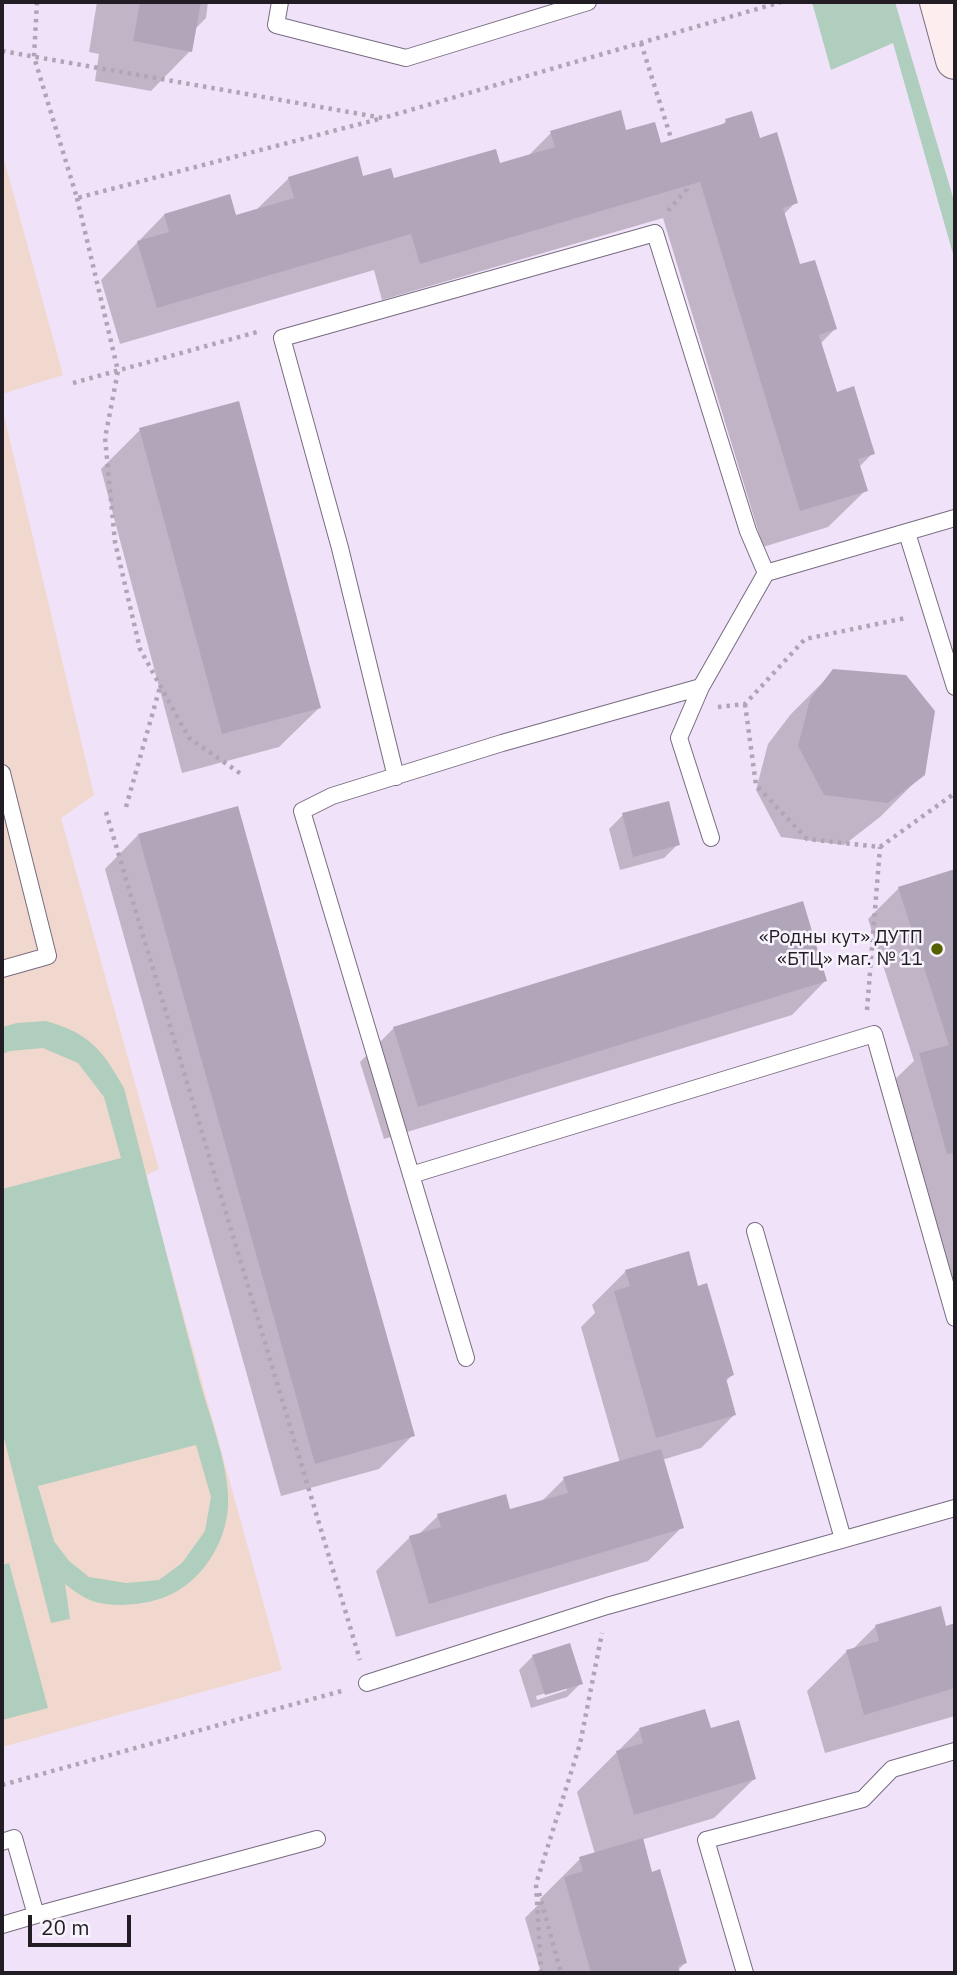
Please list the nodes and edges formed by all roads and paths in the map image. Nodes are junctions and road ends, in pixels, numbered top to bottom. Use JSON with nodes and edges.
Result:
{"nodes":[{"id":1,"x":37,"y":2,"type":"edge"},
{"id":2,"x":280,"y":2,"type":"edge"},
{"id":3,"x":585,"y":2,"type":"edge"},
{"id":4,"x":939,"y":2,"type":"edge"},
{"id":5,"x":641,"y":43,"type":"dead end"},
{"id":6,"x":955,"y":61,"type":"edge"},
{"id":7,"x":383,"y":118,"type":"dead end"},
{"id":8,"x":77,"y":198,"type":"junction"},
{"id":9,"x":660,"y":221,"type":"dead end"},
{"id":10,"x":263,"y":331,"type":"dead end"},
{"id":11,"x":118,"y":371,"type":"junction"},
{"id":12,"x":73,"y":383,"type":"dead end"},
{"id":13,"x":955,"y":518,"type":"edge"},
{"id":14,"x":907,"y":533,"type":"junction"},
{"id":15,"x":766,"y":573,"type":"junction"},
{"id":16,"x":932,"y":612,"type":"junction"},
{"id":17,"x":160,"y":686,"type":"junction"},
{"id":18,"x":701,"y":687,"type":"junction"},
{"id":19,"x":955,"y":687,"type":"edge"},
{"id":20,"x":745,"y":704,"type":"junction"},
{"id":21,"x":691,"y":710,"type":"junction"},
{"id":22,"x":2,"y":774,"type":"edge"},
{"id":23,"x":244,"y":776,"type":"dead end"},
{"id":24,"x":396,"y":777,"type":"junction"},
{"id":25,"x":955,"y":793,"type":"edge"},
{"id":26,"x":126,"y":807,"type":"dead end"},
{"id":27,"x":106,"y":812,"type":"dead end"},
{"id":28,"x":711,"y":838,"type":"dead end"},
{"id":29,"x":880,"y":847,"type":"junction"},
{"id":30,"x":2,"y":969,"type":"edge"},
{"id":31,"x":865,"y":1036,"type":"junction"},
{"id":32,"x":411,"y":1175,"type":"junction"},
{"id":33,"x":755,"y":1231,"type":"dead end"},
{"id":34,"x":955,"y":1318,"type":"edge"},
{"id":35,"x":466,"y":1358,"type":"dead end"},
{"id":36,"x":955,"y":1508,"type":"edge"},
{"id":37,"x":844,"y":1539,"type":"junction"},
{"id":38,"x":607,"y":1606,"type":"junction"},
{"id":39,"x":367,"y":1684,"type":"junction"},
{"id":40,"x":955,"y":1751,"type":"edge"},
{"id":41,"x":2,"y":1785,"type":"edge"},
{"id":42,"x":317,"y":1839,"type":"dead end"},
{"id":43,"x":2,"y":1842,"type":"edge"},
{"id":44,"x":537,"y":1884,"type":"junction"},
{"id":45,"x":36,"y":1915,"type":"junction"},
{"id":46,"x":2,"y":1925,"type":"edge"},
{"id":47,"x":541,"y":1973,"type":"edge"},
{"id":48,"x":561,"y":1973,"type":"edge"},
{"id":49,"x":745,"y":1973,"type":"edge"}],
"edges":[{"from":1,"to":8,"type":"path"},
{"from":2,"to":3,"type":"lane"},
{"from":4,"to":6,"type":"main road"},
{"from":5,"to":9,"type":"path"},
{"from":7,"to":8,"type":"path"},
{"from":8,"to":11,"type":"path"},
{"from":10,"to":11,"type":"path"},
{"from":11,"to":12,"type":"path"},
{"from":11,"to":17,"type":"path"},
{"from":13,"to":14,"type":"lane"},
{"from":14,"to":15,"type":"lane"},
{"from":14,"to":16,"type":"lane"},
{"from":15,"to":18,"type":"lane"},
{"from":15,"to":24,"type":"lane"},
{"from":16,"to":19,"type":"lane"},
{"from":16,"to":20,"type":"path"},
{"from":17,"to":23,"type":"path"},
{"from":17,"to":26,"type":"path"},
{"from":18,"to":21,"type":"lane"},
{"from":18,"to":24,"type":"lane"},
{"from":20,"to":21,"type":"path"},
{"from":20,"to":29,"type":"path"},
{"from":21,"to":28,"type":"lane"},
{"from":22,"to":30,"type":"lane"},
{"from":24,"to":32,"type":"lane"},
{"from":25,"to":29,"type":"path"},
{"from":27,"to":39,"type":"path"},
{"from":29,"to":31,"type":"path"},
{"from":31,"to":32,"type":"lane"},
{"from":31,"to":34,"type":"lane"},
{"from":32,"to":35,"type":"lane"},
{"from":33,"to":37,"type":"lane"},
{"from":36,"to":37,"type":"lane"},
{"from":37,"to":38,"type":"lane"},
{"from":38,"to":39,"type":"lane"},
{"from":38,"to":44,"type":"path"},
{"from":39,"to":41,"type":"path"},
{"from":40,"to":49,"type":"lane"},
{"from":42,"to":45,"type":"lane"},
{"from":43,"to":45,"type":"lane"},
{"from":44,"to":47,"type":"path"},
{"from":44,"to":48,"type":"path"},
{"from":45,"to":46,"type":"lane"}]}
